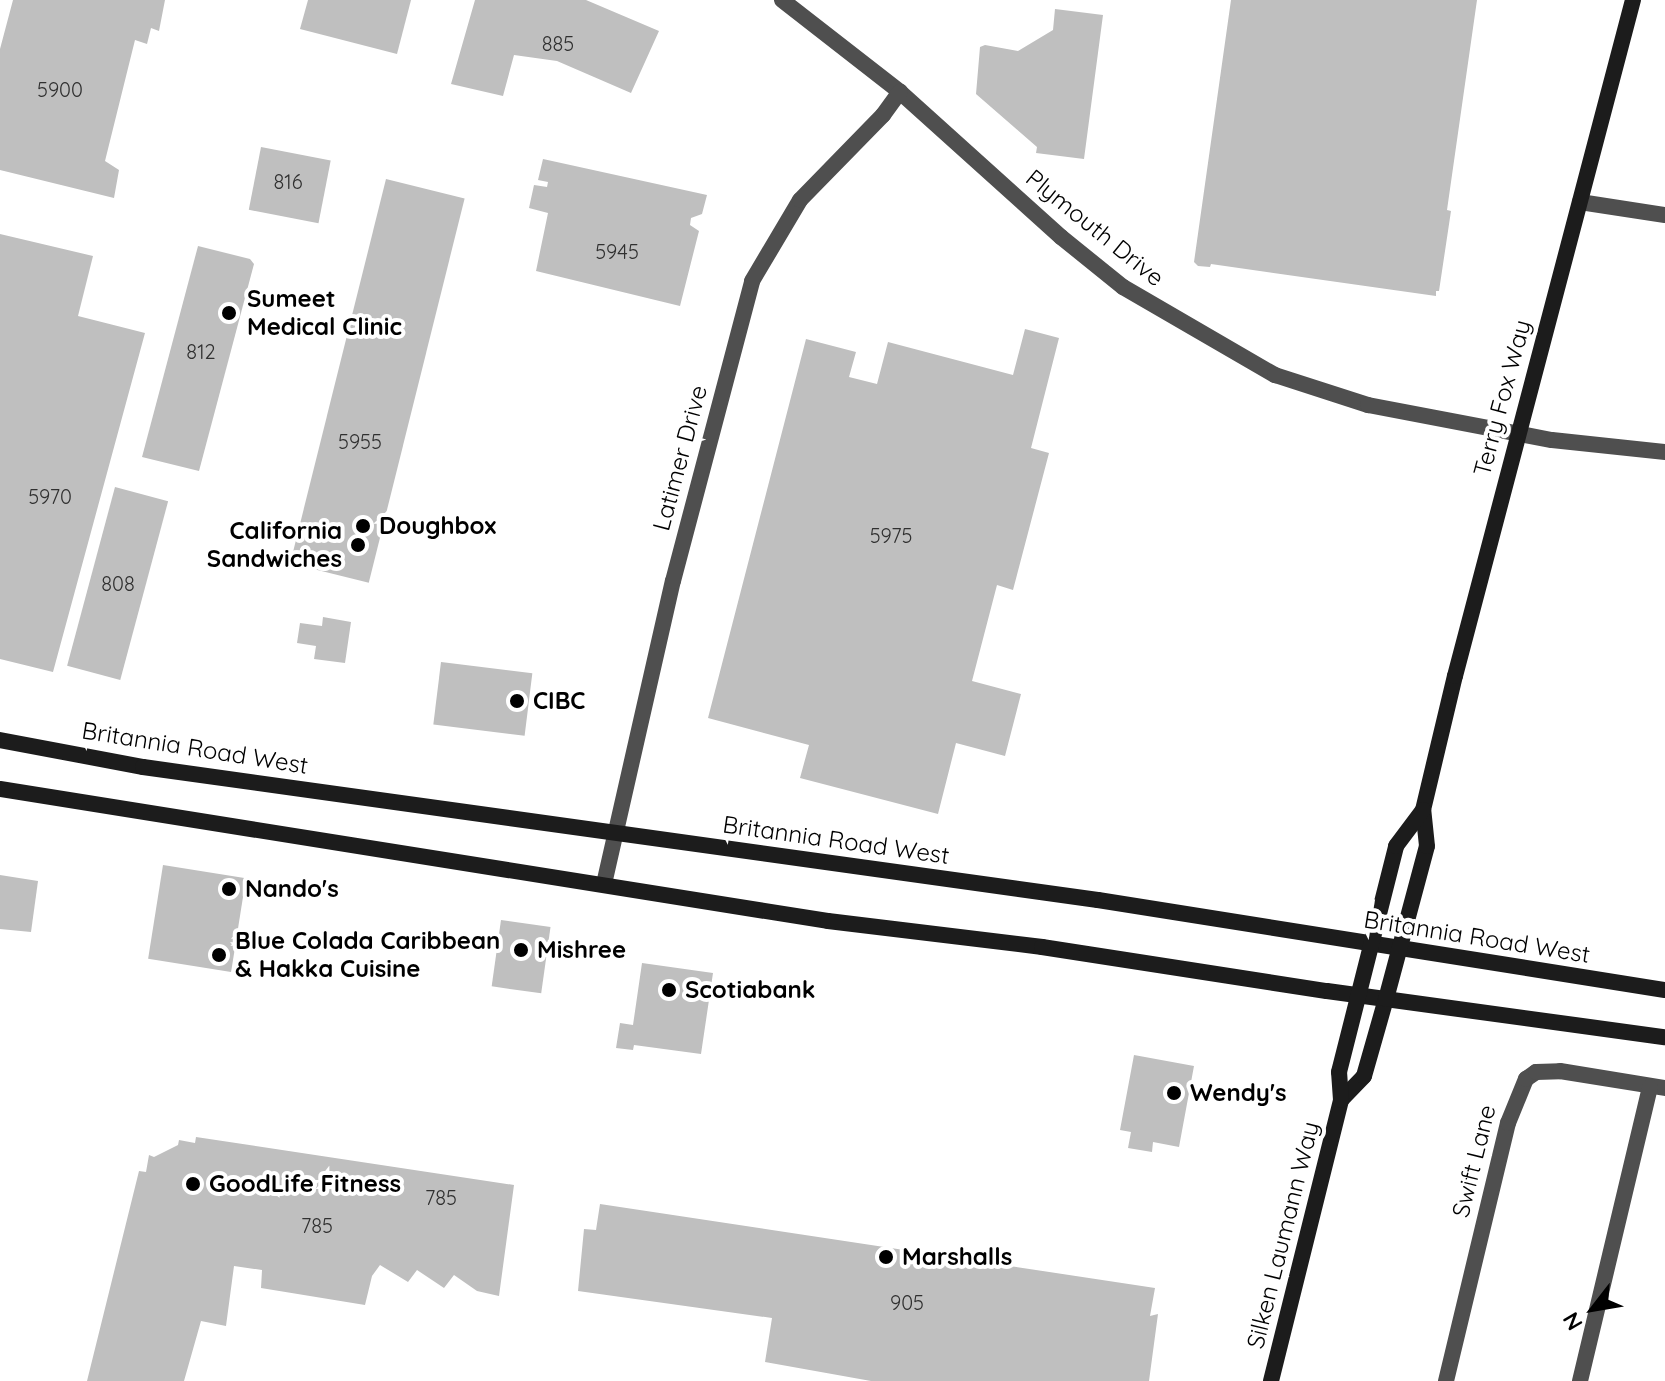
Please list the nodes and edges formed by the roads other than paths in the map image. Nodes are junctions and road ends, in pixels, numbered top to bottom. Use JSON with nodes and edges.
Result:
{"nodes":[{"id":1,"x":782,"y":0,"type":"edge"},
{"id":2,"x":1633,"y":0,"type":"edge"},
{"id":3,"x":900,"y":92,"type":"junction"},
{"id":4,"x":1580,"y":202,"type":"junction"},
{"id":5,"x":1665,"y":215,"type":"edge"},
{"id":6,"x":1517,"y":433,"type":"junction"},
{"id":7,"x":1665,"y":452,"type":"edge"},
{"id":8,"x":0,"y":740,"type":"edge"},
{"id":9,"x":0,"y":789,"type":"edge"},
{"id":10,"x":1423,"y":810,"type":"junction"},
{"id":11,"x":614,"y":834,"type":"junction"},
{"id":12,"x":604,"y":884,"type":"junction"},
{"id":13,"x":1372,"y":945,"type":"junction"},
{"id":14,"x":1398,"y":949,"type":"junction"},
{"id":15,"x":1665,"y":990,"type":"edge"},
{"id":16,"x":1360,"y":996,"type":"junction"},
{"id":17,"x":1386,"y":999,"type":"junction"},
{"id":18,"x":1665,"y":1037,"type":"edge"},
{"id":19,"x":1658,"y":1087,"type":"edge"},
{"id":20,"x":1341,"y":1100,"type":"junction"},
{"id":21,"x":1271,"y":1381,"type":"edge"},
{"id":22,"x":1446,"y":1381,"type":"edge"},
{"id":23,"x":1580,"y":1381,"type":"edge"}],
"edges":[{"from":1,"to":3,"type":"street","name":"Plymouth Drive"},
{"from":2,"to":4,"type":"main road","name":"Terry Fox Way"},
{"from":3,"to":6,"type":"street","name":"Plymouth Drive"},
{"from":3,"to":11,"type":"street","name":"Latimer Drive"},
{"from":4,"to":5,"type":"street"},
{"from":4,"to":6,"type":"main road","name":"Terry Fox Way"},
{"from":6,"to":7,"type":"street","name":"Plymouth Drive"},
{"from":6,"to":10,"type":"main road","name":"Terry Fox Way"},
{"from":8,"to":11,"type":"main road","name":"Britannia Road West"},
{"from":9,"to":12,"type":"main road"},
{"from":10,"to":13,"type":"main road","name":"Terry Fox Way"},
{"from":10,"to":14,"type":"main road","name":"Terry Fox Way"},
{"from":11,"to":12,"type":"street","name":"Latimer Drive"},
{"from":11,"to":13,"type":"main road","name":"Britannia Road West"},
{"from":12,"to":16,"type":"main road"},
{"from":13,"to":14,"type":"main road","name":"Britannia Road West"},
{"from":13,"to":16,"type":"main road","name":"Silken Laumann Way"},
{"from":14,"to":15,"type":"main road","name":"Britannia Road West"},
{"from":14,"to":17,"type":"main road","name":"Silken Laumann Way"},
{"from":16,"to":17,"type":"main road"},
{"from":16,"to":20,"type":"main road","name":"Silken Laumann Way"},
{"from":17,"to":18,"type":"main road"},
{"from":17,"to":20,"type":"main road","name":"Silken Laumann Way"},
{"from":19,"to":22,"type":"street","name":"Swift Lane"},
{"from":19,"to":23,"type":"street"},
{"from":20,"to":21,"type":"main road","name":"Silken Laumann Way"}]}
